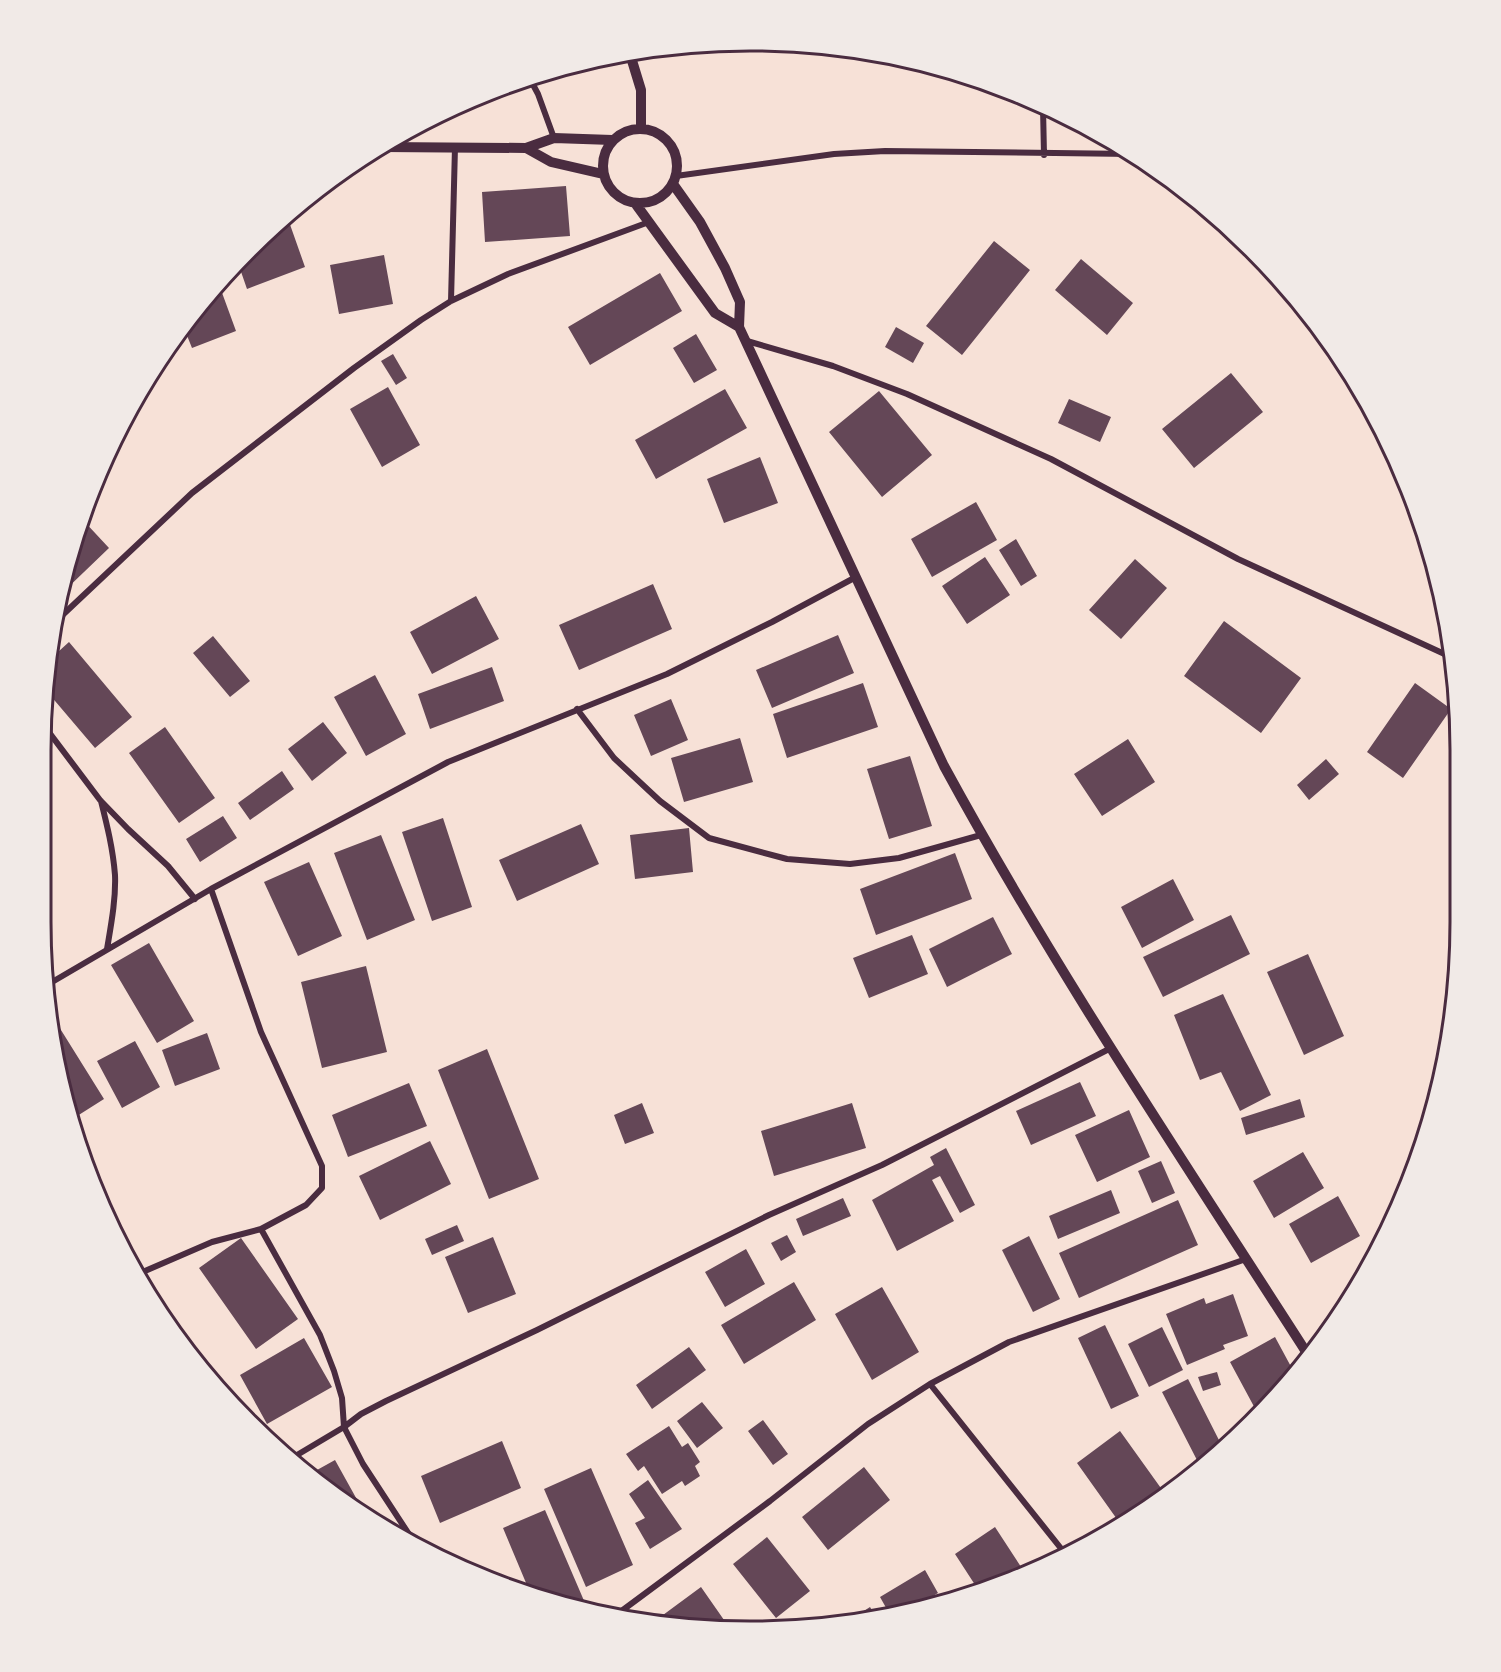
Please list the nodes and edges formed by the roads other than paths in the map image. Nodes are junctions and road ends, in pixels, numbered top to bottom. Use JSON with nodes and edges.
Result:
{"nodes":[{"id":1,"x":632,"y":61,"type":"edge"},
{"id":2,"x":534,"y":86,"type":"edge"},
{"id":3,"x":1043,"y":115,"type":"edge"},
{"id":4,"x":641,"y":128,"type":"junction"},
{"id":5,"x":554,"y":138,"type":"junction"},
{"id":6,"x":612,"y":140,"type":"junction"},
{"id":7,"x":398,"y":147,"type":"edge"},
{"id":8,"x":454,"y":147,"type":"junction"},
{"id":9,"x":526,"y":148,"type":"junction"},
{"id":10,"x":1044,"y":154,"type":"junction"},
{"id":11,"x":1115,"y":154,"type":"edge"},
{"id":12,"x":603,"y":174,"type":"junction"},
{"id":13,"x":674,"y":180,"type":"junction"},
{"id":14,"x":635,"y":203,"type":"junction"},
{"id":15,"x":649,"y":222,"type":"junction"},
{"id":16,"x":451,"y":301,"type":"junction"},
{"id":17,"x":739,"y":327,"type":"junction"},
{"id":18,"x":747,"y":341,"type":"junction"},
{"id":19,"x":856,"y":577,"type":"junction"},
{"id":20,"x":64,"y":612,"type":"edge"},
{"id":21,"x":1443,"y":653,"type":"edge"},
{"id":22,"x":577,"y":709,"type":"junction"},
{"id":23,"x":51,"y":735,"type":"edge"},
{"id":24,"x":100,"y":800,"type":"junction"},
{"id":25,"x":981,"y":835,"type":"junction"},
{"id":26,"x":212,"y":889,"type":"junction"},
{"id":27,"x":195,"y":899,"type":"junction"},
{"id":28,"x":107,"y":949,"type":"junction"},
{"id":29,"x":54,"y":981,"type":"edge"},
{"id":30,"x":1111,"y":1048,"type":"junction"},
{"id":31,"x":261,"y":1229,"type":"junction"},
{"id":32,"x":1246,"y":1259,"type":"junction"},
{"id":33,"x":145,"y":1271,"type":"edge"},
{"id":34,"x":1304,"y":1348,"type":"edge"},
{"id":35,"x":930,"y":1383,"type":"junction"},
{"id":36,"x":344,"y":1427,"type":"junction"},
{"id":37,"x":298,"y":1454,"type":"edge"},
{"id":38,"x":406,"y":1530,"type":"edge"},
{"id":39,"x":1061,"y":1548,"type":"edge"},
{"id":40,"x":624,"y":1609,"type":"edge"}],
"edges":[{"from":1,"to":4,"type":"street"},
{"from":2,"to":5,"type":"street"},
{"from":3,"to":10,"type":"street"},
{"from":4,"to":6,"type":"street"},
{"from":4,"to":13,"type":"street"},
{"from":5,"to":6,"type":"street"},
{"from":5,"to":9,"type":"street"},
{"from":6,"to":12,"type":"street"},
{"from":7,"to":8,"type":"street"},
{"from":8,"to":9,"type":"street"},
{"from":8,"to":16,"type":"street"},
{"from":9,"to":12,"type":"street"},
{"from":10,"to":11,"type":"street"},
{"from":10,"to":13,"type":"street"},
{"from":12,"to":14,"type":"street"},
{"from":13,"to":14,"type":"street"},
{"from":13,"to":17,"type":"street"},
{"from":14,"to":15,"type":"street"},
{"from":15,"to":16,"type":"street"},
{"from":15,"to":17,"type":"street"},
{"from":16,"to":20,"type":"street"},
{"from":17,"to":18,"type":"street"},
{"from":18,"to":19,"type":"street"},
{"from":18,"to":21,"type":"street"},
{"from":19,"to":22,"type":"street"},
{"from":19,"to":25,"type":"street"},
{"from":22,"to":25,"type":"street"},
{"from":22,"to":26,"type":"street"},
{"from":23,"to":24,"type":"street"},
{"from":24,"to":27,"type":"street"},
{"from":24,"to":28,"type":"street"},
{"from":25,"to":30,"type":"street"},
{"from":26,"to":27,"type":"street"},
{"from":26,"to":31,"type":"street"},
{"from":27,"to":28,"type":"street"},
{"from":28,"to":29,"type":"street"},
{"from":30,"to":32,"type":"street"},
{"from":30,"to":36,"type":"street"},
{"from":31,"to":33,"type":"street"},
{"from":31,"to":36,"type":"street"},
{"from":32,"to":34,"type":"street"},
{"from":32,"to":35,"type":"street"},
{"from":35,"to":39,"type":"street"},
{"from":35,"to":40,"type":"street"},
{"from":36,"to":37,"type":"street"},
{"from":36,"to":38,"type":"street"}]}
